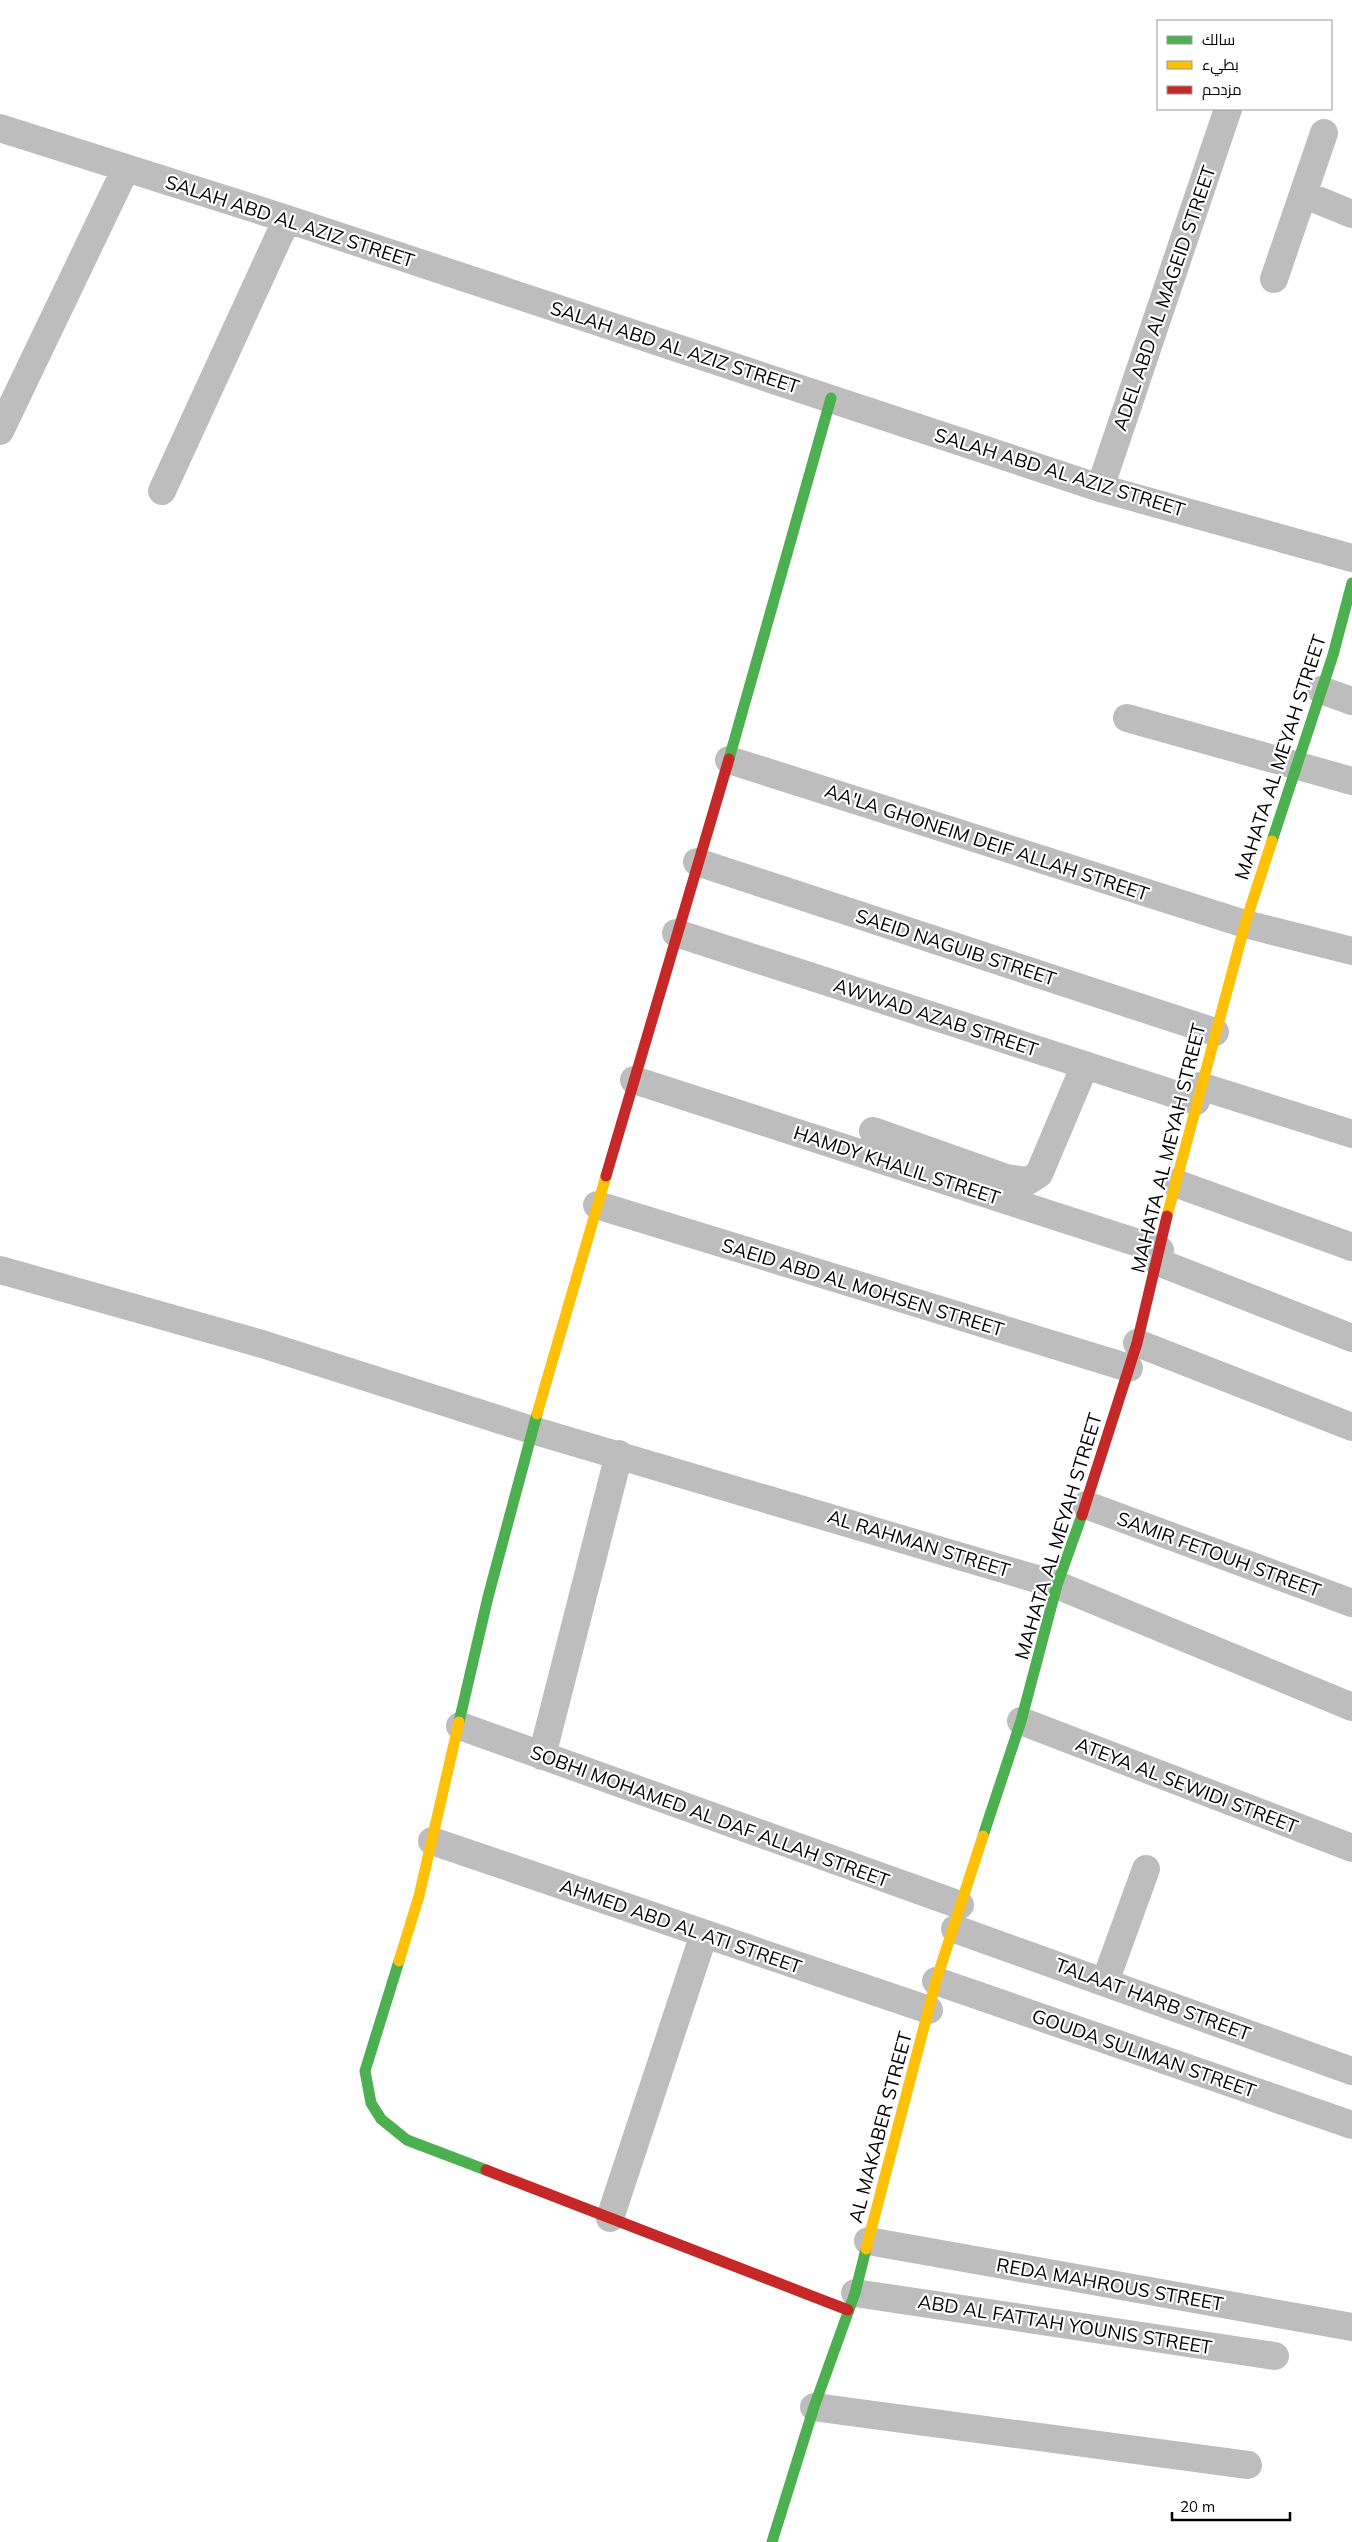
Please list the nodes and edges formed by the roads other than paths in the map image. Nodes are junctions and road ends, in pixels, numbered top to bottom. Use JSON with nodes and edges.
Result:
{"nodes":[{"id":1,"x":1228,"y":110,"type":"edge"},
{"id":2,"x":0,"y":128,"type":"edge"},
{"id":3,"x":1324,"y":133,"type":"dead end"},
{"id":4,"x":126,"y":168,"type":"junction"},
{"id":5,"x":1303,"y":194,"type":"junction"},
{"id":6,"x":1352,"y":214,"type":"edge"},
{"id":7,"x":287,"y":219,"type":"junction"},
{"id":8,"x":1274,"y":278,"type":"dead end"},
{"id":9,"x":831,"y":398,"type":"junction"},
{"id":10,"x":0,"y":431,"type":"edge"},
{"id":11,"x":1100,"y":488,"type":"junction"},
{"id":12,"x":162,"y":491,"type":"dead end"},
{"id":13,"x":1352,"y":558,"type":"edge"},
{"id":14,"x":1352,"y":583,"type":"edge"},
{"id":15,"x":1322,"y":690,"type":"junction"},
{"id":16,"x":1352,"y":701,"type":"edge"},
{"id":17,"x":1127,"y":718,"type":"dead end"},
{"id":18,"x":729,"y":760,"type":"junction"},
{"id":19,"x":1297,"y":766,"type":"junction"},
{"id":20,"x":1352,"y":781,"type":"edge"},
{"id":21,"x":697,"y":862,"type":"junction"},
{"id":22,"x":1245,"y":924,"type":"junction"},
{"id":23,"x":676,"y":933,"type":"junction"},
{"id":24,"x":1352,"y":951,"type":"edge"},
{"id":25,"x":1215,"y":1032,"type":"junction"},
{"id":26,"x":1085,"y":1065,"type":"junction"},
{"id":27,"x":634,"y":1080,"type":"junction"},
{"id":28,"x":1198,"y":1093,"type":"junction"},
{"id":29,"x":874,"y":1130,"type":"dead end"},
{"id":30,"x":1352,"y":1134,"type":"edge"},
{"id":31,"x":1175,"y":1183,"type":"junction"},
{"id":32,"x":597,"y":1206,"type":"junction"},
{"id":33,"x":1352,"y":1247,"type":"edge"},
{"id":34,"x":1159,"y":1256,"type":"junction"},
{"id":35,"x":0,"y":1270,"type":"edge"},
{"id":36,"x":1352,"y":1338,"type":"edge"},
{"id":37,"x":1133,"y":1355,"type":"junction"},
{"id":38,"x":1352,"y":1427,"type":"edge"},
{"id":39,"x":532,"y":1430,"type":"junction"},
{"id":40,"x":619,"y":1454,"type":"junction"},
{"id":41,"x":1086,"y":1505,"type":"junction"},
{"id":42,"x":1057,"y":1585,"type":"junction"},
{"id":43,"x":1352,"y":1603,"type":"edge"},
{"id":44,"x":1352,"y":1708,"type":"edge"},
{"id":45,"x":1021,"y":1721,"type":"junction"},
{"id":46,"x":460,"y":1726,"type":"junction"},
{"id":47,"x":542,"y":1756,"type":"junction"},
{"id":48,"x":432,"y":1841,"type":"junction"},
{"id":49,"x":1352,"y":1848,"type":"edge"},
{"id":50,"x":1146,"y":1869,"type":"dead end"},
{"id":51,"x":957,"y":1917,"type":"junction"},
{"id":52,"x":704,"y":1934,"type":"junction"},
{"id":53,"x":936,"y":1981,"type":"junction"},
{"id":54,"x":1105,"y":1982,"type":"junction"},
{"id":55,"x":929,"y":2010,"type":"junction"},
{"id":56,"x":1352,"y":2070,"type":"edge"},
{"id":57,"x":1352,"y":2125,"type":"edge"},
{"id":58,"x":610,"y":2218,"type":"junction"},
{"id":59,"x":868,"y":2240,"type":"junction"},
{"id":60,"x":852,"y":2301,"type":"junction"},
{"id":61,"x":1352,"y":2327,"type":"edge"},
{"id":62,"x":1275,"y":2356,"type":"dead end"},
{"id":63,"x":814,"y":2407,"type":"junction"},
{"id":64,"x":1248,"y":2465,"type":"dead end"},
{"id":65,"x":772,"y":2542,"type":"edge"}],
"edges":[{"from":1,"to":11,"type":"street","name":"ADEL ABD AL MAGEID STREET"},
{"from":2,"to":4,"type":"street","name":"SALAH ABD AL AZIZ STREET"},
{"from":3,"to":5,"type":"street"},
{"from":4,"to":7,"type":"street","name":"SALAH ABD AL AZIZ STREET"},
{"from":4,"to":10,"type":"street"},
{"from":5,"to":6,"type":"street"},
{"from":5,"to":8,"type":"street"},
{"from":7,"to":9,"type":"street","name":"SALAH ABD AL AZIZ STREET"},
{"from":7,"to":12,"type":"street"},
{"from":9,"to":11,"type":"street","name":"SALAH ABD AL AZIZ STREET"},
{"from":9,"to":18,"type":"street"},
{"from":11,"to":13,"type":"street","name":"SALAH ABD AL AZIZ STREET"},
{"from":14,"to":15,"type":"street","name":"MAHATA AL MEYAH STREET"},
{"from":15,"to":16,"type":"street"},
{"from":15,"to":19,"type":"street","name":"MAHATA AL MEYAH STREET"},
{"from":17,"to":19,"type":"street"},
{"from":18,"to":21,"type":"street"},
{"from":18,"to":22,"type":"street","name":"AA'LA GHONEIM DEIF ALLAH STREET"},
{"from":19,"to":20,"type":"street"},
{"from":19,"to":22,"type":"street","name":"MAHATA AL MEYAH STREET"},
{"from":21,"to":23,"type":"street"},
{"from":21,"to":25,"type":"street","name":"SAEID NAGUIB STREET"},
{"from":22,"to":24,"type":"street","name":"AA'LA GHONEIM DEIF ALLAH STREET"},
{"from":22,"to":25,"type":"street","name":"MAHATA AL MEYAH STREET"},
{"from":23,"to":26,"type":"street","name":"AWWAD AZAB STREET"},
{"from":23,"to":27,"type":"street"},
{"from":25,"to":28,"type":"street","name":"MAHATA AL MEYAH STREET"},
{"from":26,"to":28,"type":"street","name":"AWWAD AZAB STREET"},
{"from":26,"to":29,"type":"street"},
{"from":27,"to":32,"type":"street"},
{"from":27,"to":34,"type":"street","name":"HAMDY KHALIL STREET"},
{"from":28,"to":30,"type":"street","name":"AWWAD AZAB STREET"},
{"from":28,"to":31,"type":"street","name":"MAHATA AL MEYAH STREET"},
{"from":31,"to":33,"type":"street"},
{"from":31,"to":34,"type":"street","name":"MAHATA AL MEYAH STREET"},
{"from":32,"to":37,"type":"street","name":"SAEID ABD AL MOHSEN STREET"},
{"from":32,"to":39,"type":"street"},
{"from":34,"to":36,"type":"street","name":"HAMDY KHALIL STREET"},
{"from":34,"to":37,"type":"street","name":"MAHATA AL MEYAH STREET"},
{"from":35,"to":39,"type":"street","name":"AL RAHMAN STREET"},
{"from":37,"to":38,"type":"street","name":"SAEID ABD AL MOHSEN STREET"},
{"from":37,"to":41,"type":"street","name":"MAHATA AL MEYAH STREET"},
{"from":39,"to":40,"type":"street","name":"AL RAHMAN STREET"},
{"from":39,"to":46,"type":"street"},
{"from":40,"to":42,"type":"street","name":"AL RAHMAN STREET"},
{"from":40,"to":47,"type":"street"},
{"from":41,"to":42,"type":"street","name":"MAHATA AL MEYAH STREET"},
{"from":41,"to":43,"type":"street","name":"SAMIR FETOUH STREET"},
{"from":42,"to":44,"type":"street","name":"AL RAHMAN STREET"},
{"from":42,"to":45,"type":"street","name":"MAHATA AL MEYAH STREET"},
{"from":45,"to":49,"type":"street","name":"ATEYA AL SEWIDI STREET"},
{"from":45,"to":51,"type":"street","name":"AL MAKABER STREET"},
{"from":46,"to":47,"type":"street","name":"SOBHI MOHAMED AL DAF ALLAH STREET"},
{"from":46,"to":48,"type":"street"},
{"from":47,"to":51,"type":"street","name":"SOBHI MOHAMED AL DAF ALLAH STREET"},
{"from":48,"to":52,"type":"street","name":"AHMED ABD AL ATI STREET"},
{"from":48,"to":58,"type":"street"},
{"from":50,"to":54,"type":"street"},
{"from":51,"to":53,"type":"street","name":"AL MAKABER STREET"},
{"from":51,"to":54,"type":"street","name":"TALAAT HARB STREET"},
{"from":52,"to":55,"type":"street","name":"AHMED ABD AL ATI STREET"},
{"from":52,"to":58,"type":"street"},
{"from":53,"to":55,"type":"street","name":"AL MAKABER STREET"},
{"from":53,"to":57,"type":"street","name":"GOUDA SULIMAN STREET"},
{"from":54,"to":56,"type":"street","name":"TALAAT HARB STREET"},
{"from":55,"to":59,"type":"street","name":"AL MAKABER STREET"},
{"from":58,"to":60,"type":"street"},
{"from":59,"to":60,"type":"street","name":"AL MAKABER STREET"},
{"from":59,"to":61,"type":"street","name":"REDA MAHROUS STREET"},
{"from":60,"to":62,"type":"street","name":"ABD AL FATTAH YOUNIS STREET"},
{"from":60,"to":63,"type":"street","name":"AL MAKABER STREET"},
{"from":63,"to":64,"type":"street"},
{"from":63,"to":65,"type":"street","name":"AL MAKABER STREET"}]}
